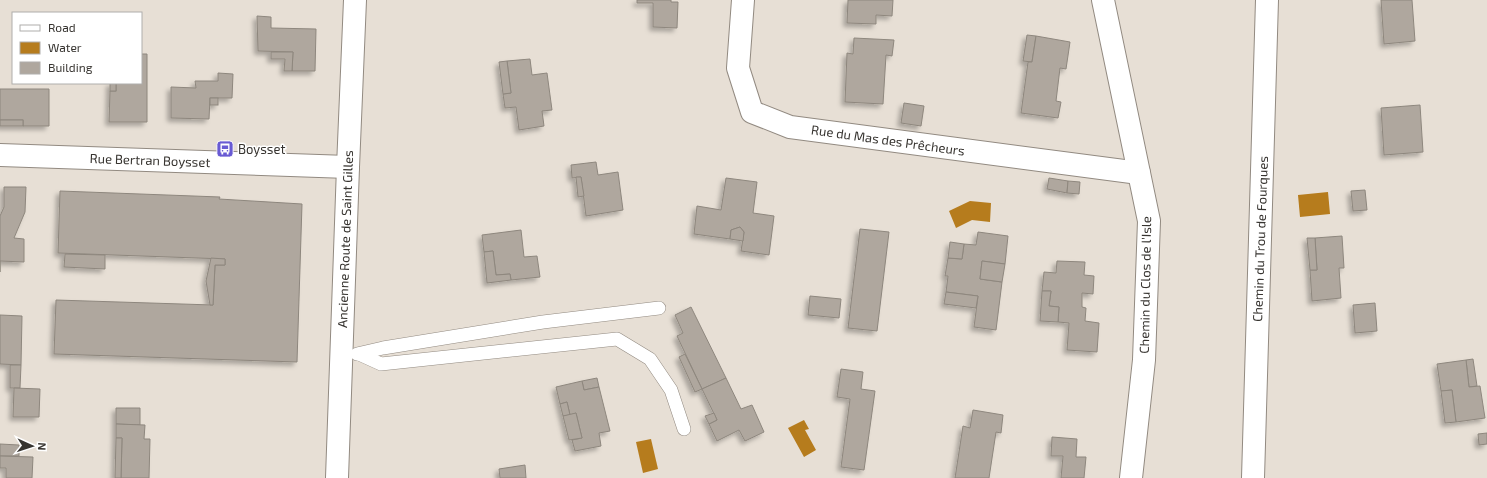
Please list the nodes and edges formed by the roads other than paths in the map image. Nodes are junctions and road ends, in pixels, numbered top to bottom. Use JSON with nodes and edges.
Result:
{"nodes":[{"id":1,"x":355,"y":0,"type":"edge"},
{"id":2,"x":743,"y":0,"type":"edge"},
{"id":3,"x":1103,"y":0,"type":"edge"},
{"id":4,"x":1268,"y":0,"type":"edge"},
{"id":5,"x":0,"y":155,"type":"edge"},
{"id":6,"x":348,"y":166,"type":"junction"},
{"id":7,"x":1139,"y":173,"type":"junction"},
{"id":8,"x":660,"y":308,"type":"dead end"},
{"id":9,"x":350,"y":356,"type":"junction"},
{"id":10,"x":684,"y":430,"type":"dead end"},
{"id":11,"x":337,"y":478,"type":"edge"},
{"id":12,"x":1131,"y":478,"type":"edge"},
{"id":13,"x":1253,"y":478,"type":"edge"}],
"edges":[{"from":1,"to":6,"type":"street","name":"Ancienne Route de Saint Gilles"},
{"from":2,"to":7,"type":"street","name":"Rue du Mas des Prêcheurs"},
{"from":3,"to":7,"type":"street","name":"Chemin du Clos de l'Isle"},
{"from":4,"to":13,"type":"street","name":"Chemin du Trou de Fourques"},
{"from":5,"to":6,"type":"street","name":"Rue Bertran Boysset"},
{"from":6,"to":9,"type":"street","name":"Ancienne Route de Saint Gilles"},
{"from":7,"to":12,"type":"street","name":"Chemin du Clos de l'Isle"},
{"from":8,"to":9,"type":"lane"},
{"from":9,"to":10,"type":"lane"},
{"from":9,"to":11,"type":"street","name":"Ancienne Route de Saint Gilles"}]}
